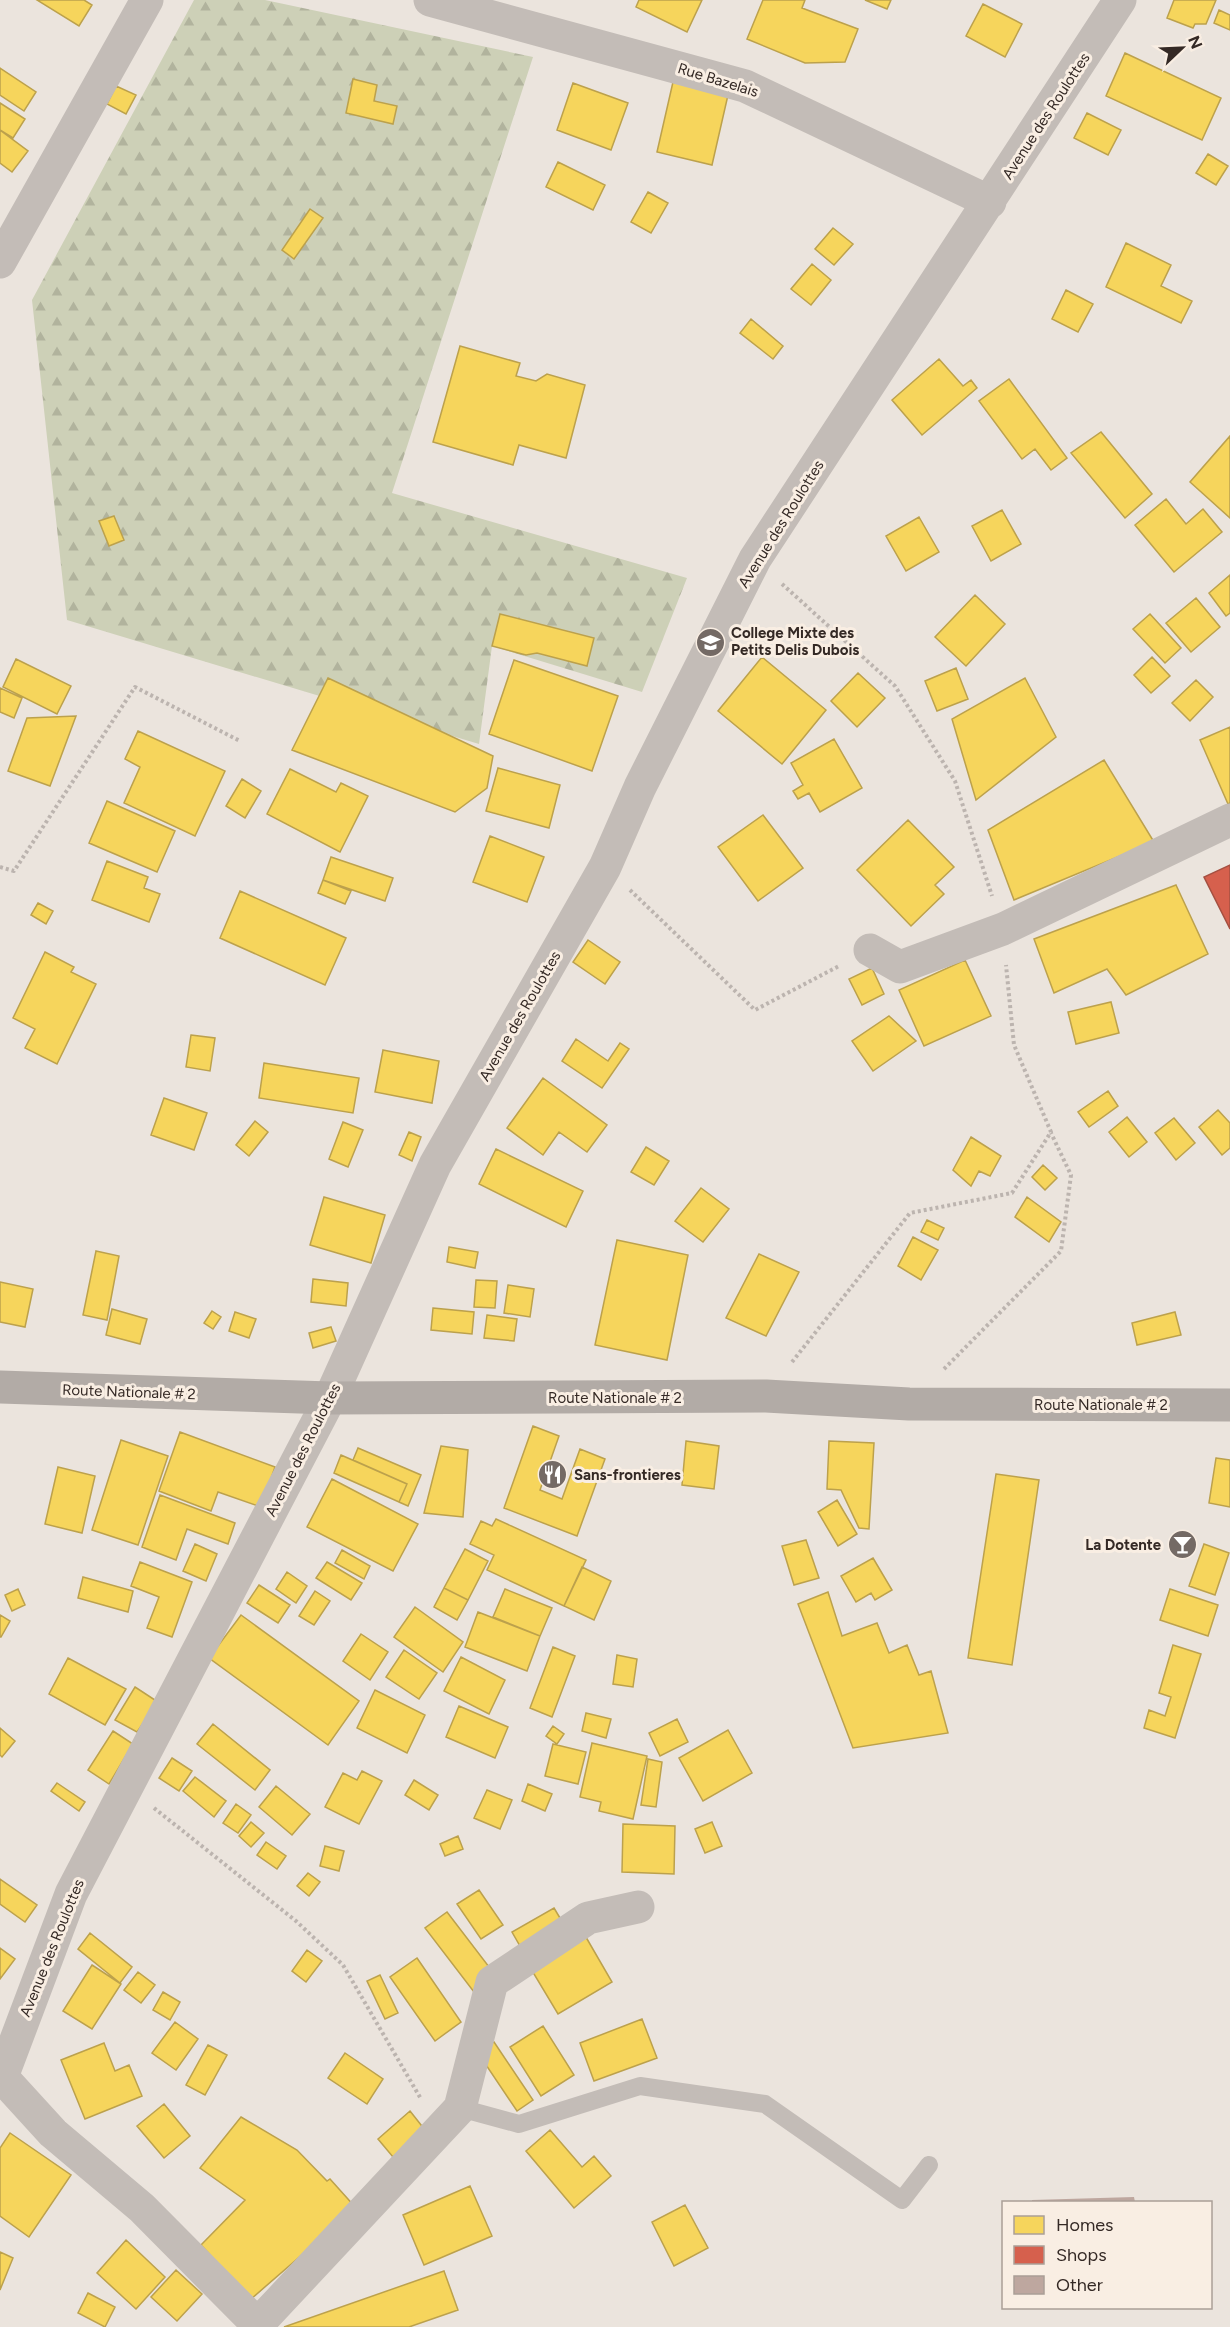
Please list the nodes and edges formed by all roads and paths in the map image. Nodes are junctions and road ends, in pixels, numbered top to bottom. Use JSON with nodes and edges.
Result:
{"nodes":[{"id":1,"x":147,"y":0,"type":"edge"},
{"id":2,"x":430,"y":0,"type":"edge"},
{"id":3,"x":1120,"y":0,"type":"edge"},
{"id":4,"x":990,"y":202,"type":"junction"},
{"id":5,"x":0,"y":262,"type":"edge"},
{"id":6,"x":240,"y":741,"type":"dead end"},
{"id":7,"x":1230,"y":820,"type":"edge"},
{"id":8,"x":0,"y":867,"type":"edge"},
{"id":9,"x":605,"y":867,"type":"junction"},
{"id":10,"x":870,"y":950,"type":"joint"},
{"id":11,"x":1051,"y":1132,"type":"dead end"},
{"id":12,"x":0,"y":1387,"type":"edge"},
{"id":13,"x":330,"y":1398,"type":"junction"},
{"id":14,"x":909,"y":1404,"type":"junction"},
{"id":15,"x":1230,"y":1405,"type":"edge"},
{"id":16,"x":128,"y":1787,"type":"junction"},
{"id":17,"x":638,"y":1907,"type":"dead end"},
{"id":18,"x":1,"y":2076,"type":"edge"},
{"id":19,"x":451,"y":2118,"type":"junction"},
{"id":20,"x":928,"y":2166,"type":"dead end"},
{"id":21,"x":259,"y":2325,"type":"edge"}],
"edges":[{"from":1,"to":5,"type":"street"},
{"from":2,"to":4,"type":"street","name":"Rue Bazelais"},
{"from":3,"to":4,"type":"street","name":"Avenue des Roulottes"},
{"from":4,"to":9,"type":"street","name":"Avenue des Roulottes"},
{"from":6,"to":8,"type":"path"},
{"from":7,"to":10,"type":"street"},
{"from":9,"to":10,"type":"path"},
{"from":9,"to":13,"type":"street","name":"Avenue des Roulottes"},
{"from":11,"to":14,"type":"path"},
{"from":12,"to":13,"type":"main road","name":"Route Nationale # 2"},
{"from":13,"to":14,"type":"main road","name":"Route Nationale # 2"},
{"from":13,"to":16,"type":"street","name":"Avenue des Roulottes"},
{"from":14,"to":15,"type":"main road","name":"Route Nationale # 2"},
{"from":16,"to":18,"type":"street","name":"Avenue des Roulottes"},
{"from":16,"to":19,"type":"path"},
{"from":17,"to":19,"type":"street"},
{"from":18,"to":21,"type":"street"},
{"from":19,"to":20,"type":"lane"},
{"from":19,"to":21,"type":"street"}]}
